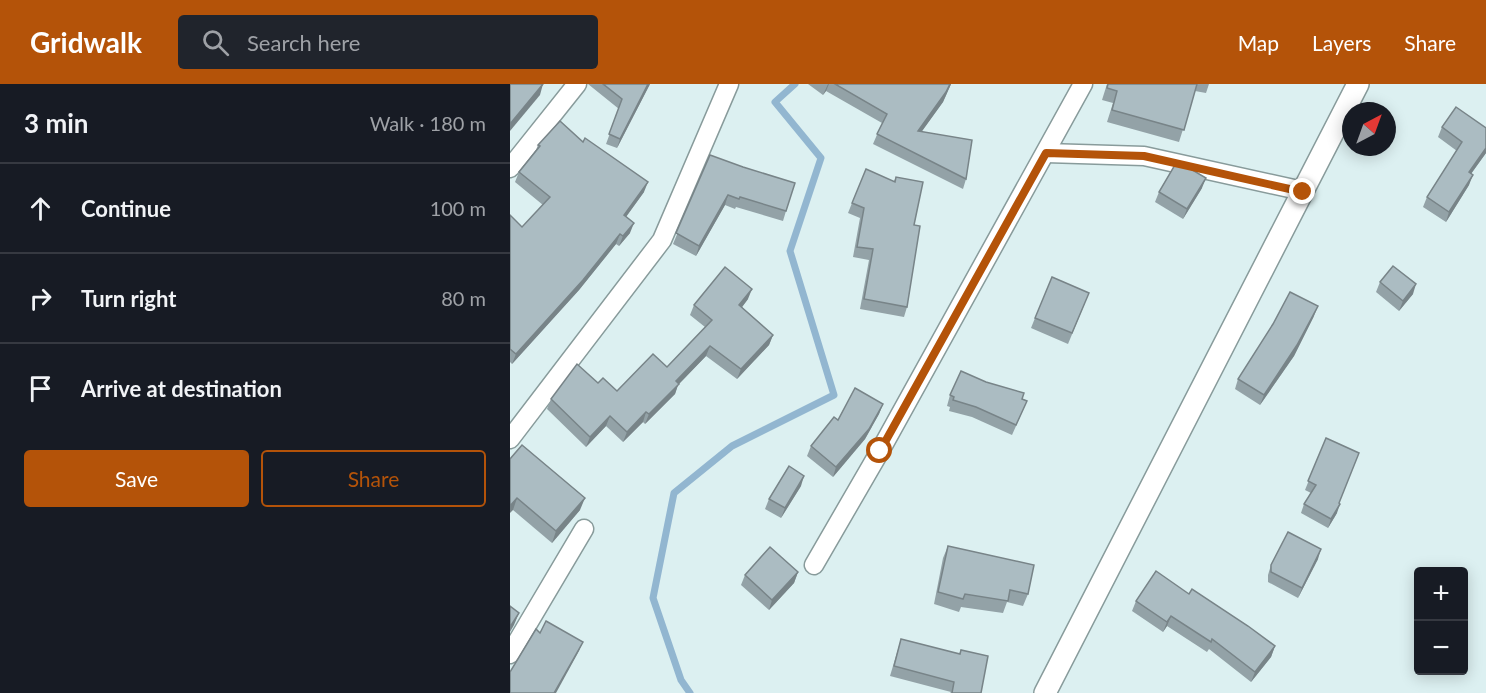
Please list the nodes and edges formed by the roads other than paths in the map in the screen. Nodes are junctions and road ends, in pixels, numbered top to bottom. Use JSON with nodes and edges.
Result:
{"nodes":[{"id":1,"x":577,"y":84,"type":"edge"},
{"id":2,"x":729,"y":84,"type":"edge"},
{"id":3,"x":1083,"y":84,"type":"edge"},
{"id":4,"x":1359,"y":84,"type":"edge"},
{"id":5,"x":1046,"y":153,"type":"junction"},
{"id":6,"x":510,"y":168,"type":"edge"},
{"id":7,"x":1303,"y":192,"type":"junction"},
{"id":8,"x":510,"y":439,"type":"edge"},
{"id":9,"x":584,"y":529,"type":"dead end"},
{"id":10,"x":814,"y":565,"type":"dead end"},
{"id":11,"x":510,"y":654,"type":"edge"},
{"id":12,"x":1045,"y":693,"type":"edge"}],
"edges":[{"from":1,"to":6,"type":"street"},
{"from":2,"to":8,"type":"street"},
{"from":3,"to":5,"type":"street"},
{"from":4,"to":7,"type":"street"},
{"from":5,"to":7,"type":"street"},
{"from":5,"to":10,"type":"street"},
{"from":7,"to":12,"type":"street"},
{"from":9,"to":11,"type":"street"}]}
